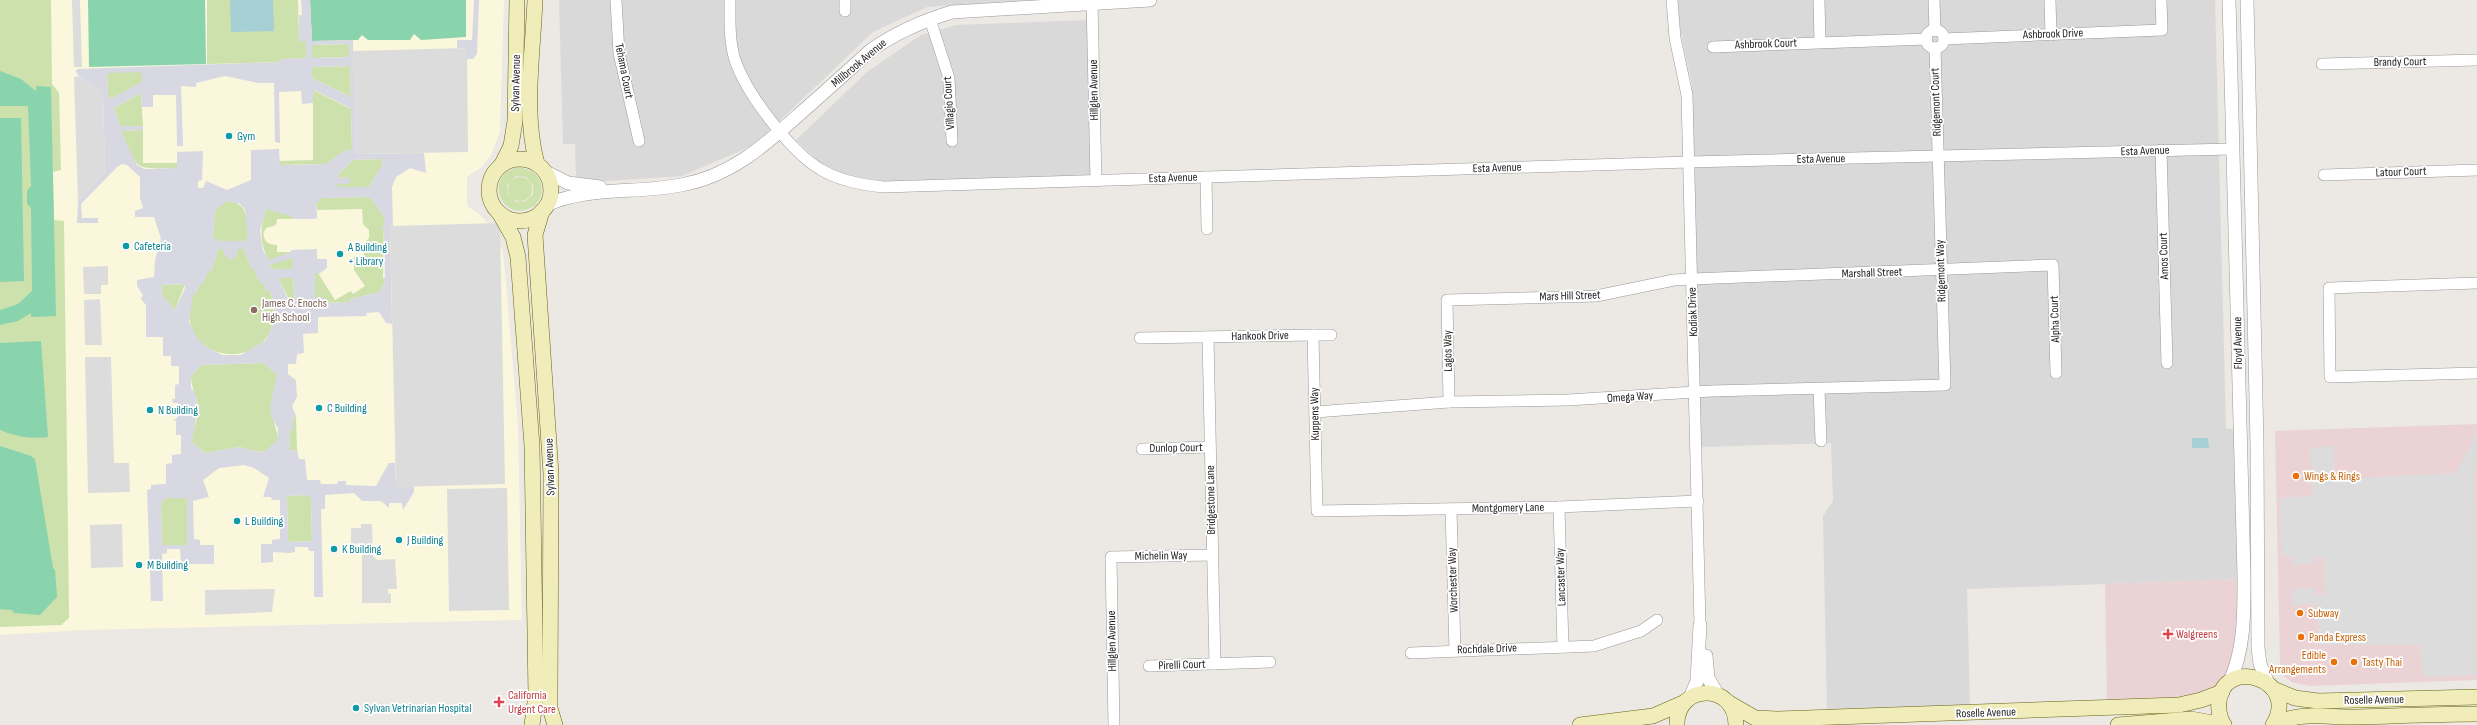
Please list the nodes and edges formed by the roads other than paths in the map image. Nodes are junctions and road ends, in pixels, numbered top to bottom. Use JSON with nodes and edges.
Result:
{"nodes":[{"id":1,"x":517,"y":0,"type":"edge"},
{"id":2,"x":535,"y":0,"type":"edge"},
{"id":3,"x":616,"y":0,"type":"edge"},
{"id":4,"x":730,"y":0,"type":"edge"},
{"id":5,"x":1150,"y":0,"type":"edge"},
{"id":6,"x":1672,"y":0,"type":"edge"},
{"id":7,"x":1819,"y":0,"type":"edge"},
{"id":8,"x":1934,"y":0,"type":"edge"},
{"id":9,"x":2050,"y":0,"type":"edge"},
{"id":10,"x":2161,"y":0,"type":"edge"},
{"id":11,"x":2229,"y":0,"type":"edge"},
{"id":12,"x":2246,"y":0,"type":"edge"},
{"id":13,"x":1092,"y":2,"type":"edge"},
{"id":14,"x":930,"y":19,"type":"junction"},
{"id":15,"x":1935,"y":31,"type":"junction"},
{"id":16,"x":2051,"y":35,"type":"junction"},
{"id":17,"x":1927,"y":39,"type":"junction"},
{"id":18,"x":1944,"y":39,"type":"junction"},
{"id":19,"x":1820,"y":42,"type":"junction"},
{"id":20,"x":1713,"y":47,"type":"dead end"},
{"id":21,"x":1935,"y":48,"type":"junction"},
{"id":22,"x":2477,"y":60,"type":"edge"},
{"id":23,"x":2322,"y":64,"type":"dead end"},
{"id":24,"x":781,"y":130,"type":"junction"},
{"id":25,"x":638,"y":141,"type":"dead end"},
{"id":26,"x":952,"y":141,"type":"dead end"},
{"id":27,"x":2232,"y":149,"type":"junction"},
{"id":28,"x":2161,"y":150,"type":"junction"},
{"id":29,"x":1938,"y":157,"type":"junction"},
{"id":30,"x":1689,"y":162,"type":"junction"},
{"id":31,"x":502,"y":164,"type":"junction"},
{"id":32,"x":541,"y":167,"type":"junction"},
{"id":33,"x":2477,"y":170,"type":"edge"},
{"id":34,"x":2324,"y":174,"type":"dead end"},
{"id":35,"x":1206,"y":177,"type":"junction"},
{"id":36,"x":1096,"y":181,"type":"junction"},
{"id":37,"x":617,"y":189,"type":"junction"},
{"id":38,"x":544,"y":208,"type":"junction"},
{"id":39,"x":500,"y":214,"type":"junction"},
{"id":40,"x":1207,"y":229,"type":"dead end"},
{"id":41,"x":2053,"y":265,"type":"joint"},
{"id":42,"x":1941,"y":271,"type":"junction"},
{"id":43,"x":1692,"y":279,"type":"junction"},
{"id":44,"x":2477,"y":283,"type":"edge"},
{"id":45,"x":1447,"y":300,"type":"joint"},
{"id":46,"x":1313,"y":335,"type":"junction"},
{"id":47,"x":1331,"y":335,"type":"dead end"},
{"id":48,"x":1208,"y":337,"type":"junction"},
{"id":49,"x":1140,"y":338,"type":"dead end"},
{"id":50,"x":2238,"y":357,"type":"junction"},
{"id":51,"x":2167,"y":363,"type":"dead end"},
{"id":52,"x":2056,"y":373,"type":"dead end"},
{"id":53,"x":2477,"y":373,"type":"edge"},
{"id":54,"x":1945,"y":385,"type":"joint"},
{"id":55,"x":1819,"y":389,"type":"junction"},
{"id":56,"x":1695,"y":392,"type":"junction"},
{"id":57,"x":1449,"y":402,"type":"junction"},
{"id":58,"x":1315,"y":412,"type":"junction"},
{"id":59,"x":1821,"y":441,"type":"dead end"},
{"id":60,"x":2257,"y":445,"type":"junction"},
{"id":61,"x":1210,"y":447,"type":"junction"},
{"id":62,"x":1142,"y":449,"type":"dead end"},
{"id":63,"x":1698,"y":501,"type":"junction"},
{"id":64,"x":1559,"y":507,"type":"junction"},
{"id":65,"x":1451,"y":509,"type":"junction"},
{"id":66,"x":2242,"y":510,"type":"junction"},
{"id":67,"x":1317,"y":511,"type":"joint"},
{"id":68,"x":1212,"y":555,"type":"junction"},
{"id":69,"x":1111,"y":557,"type":"joint"},
{"id":70,"x":2258,"y":575,"type":"junction"},
{"id":71,"x":1657,"y":620,"type":"dead end"},
{"id":72,"x":1700,"y":625,"type":"junction"},
{"id":73,"x":1563,"y":647,"type":"junction"},
{"id":74,"x":1455,"y":651,"type":"junction"},
{"id":75,"x":1411,"y":653,"type":"dead end"},
{"id":76,"x":1270,"y":662,"type":"dead end"},
{"id":77,"x":1215,"y":664,"type":"junction"},
{"id":78,"x":1149,"y":666,"type":"dead end"},
{"id":79,"x":2270,"y":686,"type":"junction"},
{"id":80,"x":2225,"y":688,"type":"junction"},
{"id":81,"x":2477,"y":697,"type":"edge"},
{"id":82,"x":1723,"y":699,"type":"junction"},
{"id":83,"x":1688,"y":700,"type":"junction"},
{"id":84,"x":2477,"y":714,"type":"edge"},
{"id":85,"x":532,"y":725,"type":"edge"},
{"id":86,"x":555,"y":725,"type":"edge"},
{"id":87,"x":1114,"y":725,"type":"edge"},
{"id":88,"x":1580,"y":725,"type":"edge"},
{"id":89,"x":1677,"y":725,"type":"edge"},
{"id":90,"x":1736,"y":725,"type":"edge"},
{"id":91,"x":2118,"y":725,"type":"edge"},
{"id":92,"x":2224,"y":725,"type":"edge"},
{"id":93,"x":2274,"y":725,"type":"edge"}],
"edges":[{"from":1,"to":31,"type":"main road","name":"Sylvan Avenue"},
{"from":2,"to":32,"type":"main road","name":"Sylvan Avenue"},
{"from":3,"to":25,"type":"street","name":"Tehama Court"},
{"from":4,"to":24,"type":"street","name":"Esta Avenue"},
{"from":5,"to":13,"type":"street","name":"Millbrook Avenue"},
{"from":6,"to":30,"type":"street","name":"Kodiak Drive"},
{"from":7,"to":19,"type":"street"},
{"from":8,"to":15,"type":"street"},
{"from":9,"to":16,"type":"street"},
{"from":10,"to":16,"type":"street","name":"Ashbrook Drive"},
{"from":11,"to":27,"type":"street","name":"Floyd Avenue"},
{"from":12,"to":60,"type":"street","name":"Floyd Avenue"},
{"from":13,"to":14,"type":"street","name":"Millbrook Avenue"},
{"from":13,"to":36,"type":"street","name":"Hillglen Avenue"},
{"from":14,"to":24,"type":"street","name":"Millbrook Avenue"},
{"from":14,"to":26,"type":"street","name":"Villagio Court"},
{"from":15,"to":17,"type":"street"},
{"from":15,"to":18,"type":"street"},
{"from":16,"to":18,"type":"street","name":"Ashbrook Drive"},
{"from":17,"to":19,"type":"street"},
{"from":17,"to":21,"type":"street"},
{"from":18,"to":21,"type":"street"},
{"from":19,"to":20,"type":"street","name":"Ashbrook Court"},
{"from":21,"to":29,"type":"street","name":"Ridgemont Court"},
{"from":22,"to":23,"type":"street","name":"Brandy Court"},
{"from":24,"to":36,"type":"street","name":"Esta Avenue"},
{"from":24,"to":37,"type":"street","name":"Millbrook Avenue"},
{"from":27,"to":28,"type":"street","name":"Esta Avenue"},
{"from":27,"to":50,"type":"street","name":"Floyd Avenue"},
{"from":28,"to":29,"type":"street","name":"Esta Avenue"},
{"from":28,"to":51,"type":"street","name":"Amos Court"},
{"from":29,"to":30,"type":"street","name":"Esta Avenue"},
{"from":29,"to":42,"type":"street","name":"Ridgemont Way"},
{"from":30,"to":35,"type":"street","name":"Esta Avenue"},
{"from":30,"to":43,"type":"street","name":"Kodiak Drive"},
{"from":31,"to":32,"type":"main road"},
{"from":31,"to":39,"type":"main road"},
{"from":32,"to":37,"type":"street","name":"Millbrook Avenue"},
{"from":32,"to":38,"type":"main road"},
{"from":33,"to":34,"type":"street","name":"Latour Court"},
{"from":35,"to":36,"type":"street","name":"Esta Avenue"},
{"from":35,"to":40,"type":"street"},
{"from":37,"to":38,"type":"street","name":"Millbrook Avenue"},
{"from":38,"to":39,"type":"main road"},
{"from":38,"to":86,"type":"main road","name":"Sylvan Avenue"},
{"from":39,"to":85,"type":"main road","name":"Sylvan Avenue"},
{"from":41,"to":42,"type":"street","name":"Marshall Street"},
{"from":41,"to":52,"type":"street","name":"Alpha Court"},
{"from":42,"to":43,"type":"street","name":"Marshall Street"},
{"from":42,"to":54,"type":"street","name":"Ridgemont Way"},
{"from":43,"to":45,"type":"street","name":"Mars Hill Street"},
{"from":43,"to":56,"type":"street","name":"Kodiak Drive"},
{"from":44,"to":53,"type":"street"},
{"from":45,"to":57,"type":"street","name":"Lagos Way"},
{"from":46,"to":47,"type":"street"},
{"from":46,"to":48,"type":"street","name":"Hankook Drive"},
{"from":46,"to":58,"type":"street","name":"Kuppens Way"},
{"from":48,"to":49,"type":"street","name":"Hankook Drive"},
{"from":48,"to":61,"type":"street","name":"Bridgestone Lane"},
{"from":50,"to":60,"type":"street"},
{"from":50,"to":66,"type":"street","name":"Floyd Avenue"},
{"from":54,"to":55,"type":"street","name":"Omega Way"},
{"from":55,"to":56,"type":"street","name":"Omega Way"},
{"from":55,"to":59,"type":"street"},
{"from":56,"to":57,"type":"street","name":"Omega Way"},
{"from":56,"to":63,"type":"street","name":"Kodiak Drive"},
{"from":57,"to":58,"type":"street","name":"Omega Way"},
{"from":58,"to":67,"type":"street","name":"Kuppens Way"},
{"from":60,"to":70,"type":"street","name":"Floyd Avenue"},
{"from":61,"to":62,"type":"street","name":"Dunlop Court"},
{"from":61,"to":68,"type":"street","name":"Bridgestone Lane"},
{"from":63,"to":64,"type":"street","name":"Montgomery Lane"},
{"from":63,"to":72,"type":"street","name":"Kodiak Drive"},
{"from":64,"to":65,"type":"street","name":"Montgomery Lane"},
{"from":64,"to":73,"type":"street","name":"Lancaster Way"},
{"from":65,"to":67,"type":"street","name":"Montgomery Lane"},
{"from":65,"to":74,"type":"street","name":"Worchester Way"},
{"from":66,"to":70,"type":"street"},
{"from":66,"to":80,"type":"street","name":"Floyd Avenue"},
{"from":68,"to":69,"type":"street","name":"Michelin Way"},
{"from":68,"to":77,"type":"street","name":"Bridgestone Lane"},
{"from":69,"to":87,"type":"street","name":"Hillglen Avenue"},
{"from":70,"to":79,"type":"street","name":"Floyd Avenue"},
{"from":71,"to":73,"type":"street","name":"Rochdale Drive"},
{"from":72,"to":82,"type":"street","name":"Kodiak Drive"},
{"from":72,"to":83,"type":"street","name":"Kodiak Drive"},
{"from":73,"to":74,"type":"street","name":"Rochdale Drive"},
{"from":74,"to":75,"type":"street","name":"Rochdale Drive"},
{"from":76,"to":77,"type":"street"},
{"from":77,"to":78,"type":"street","name":"Pirelli Court"},
{"from":79,"to":80,"type":"main road","name":"Roselle Avenue"},
{"from":79,"to":81,"type":"main road","name":"Roselle Avenue"},
{"from":79,"to":93,"type":"main road"},
{"from":80,"to":82,"type":"main road","name":"Roselle Avenue"},
{"from":80,"to":92,"type":"main road"},
{"from":82,"to":83,"type":"main road"},
{"from":82,"to":90,"type":"main road"},
{"from":83,"to":88,"type":"main road"},
{"from":83,"to":89,"type":"main road"},
{"from":84,"to":93,"type":"main road","name":"Roselle Avenue"},
{"from":91,"to":92,"type":"main road"}]}
